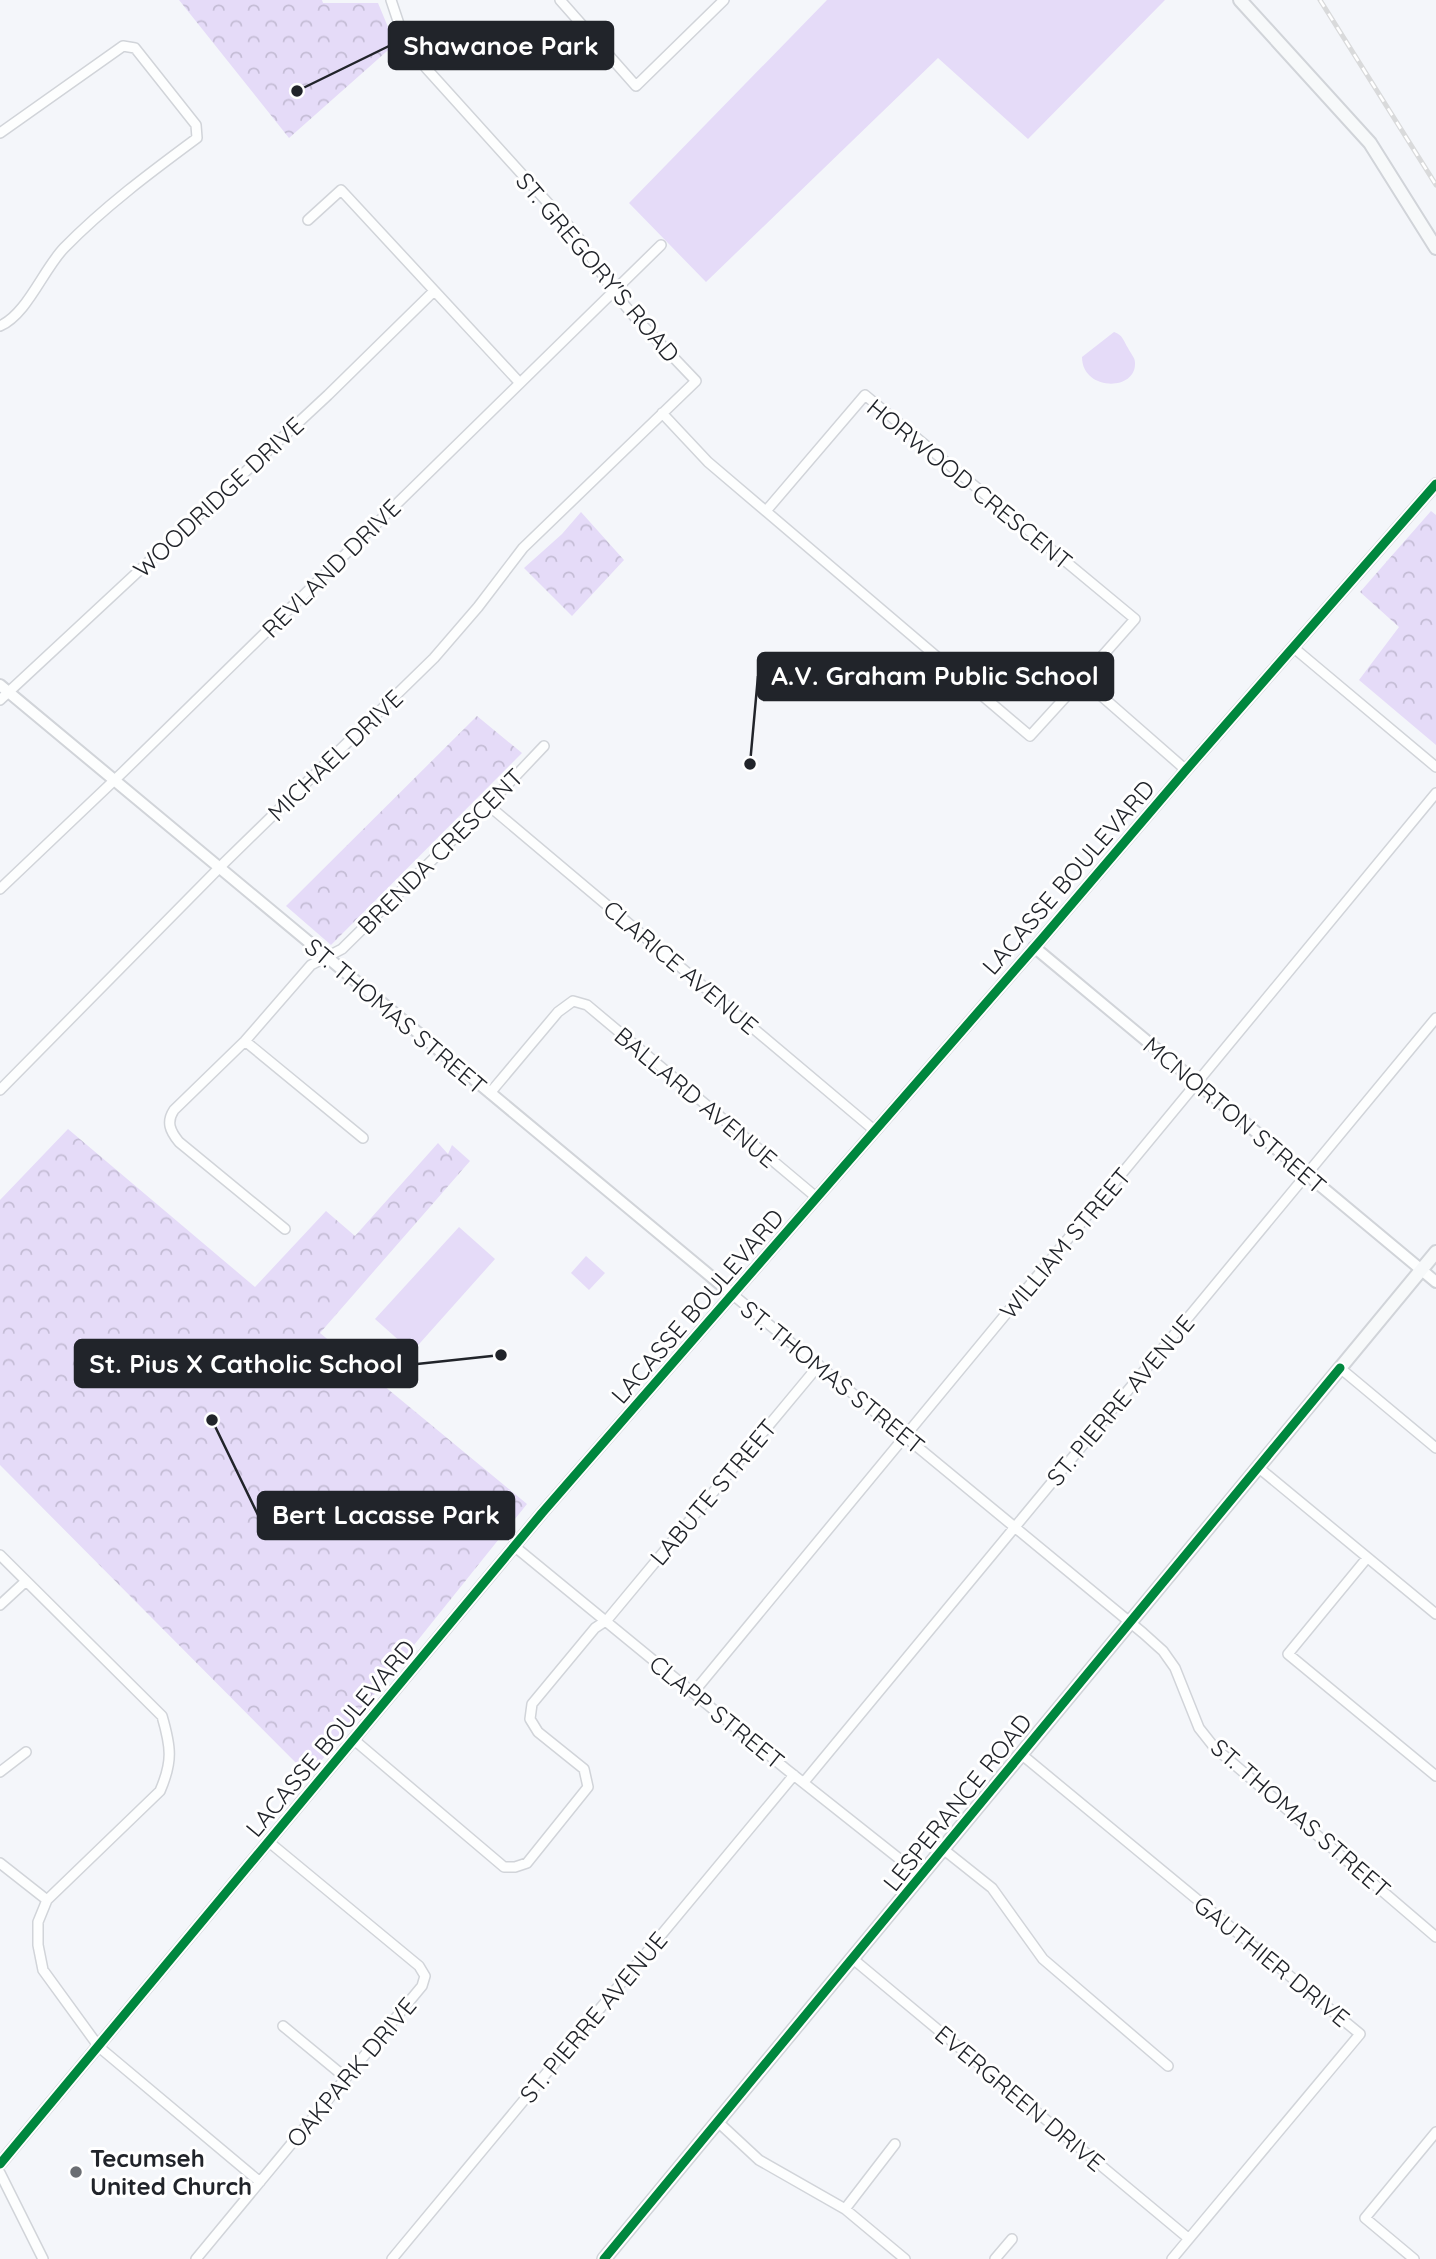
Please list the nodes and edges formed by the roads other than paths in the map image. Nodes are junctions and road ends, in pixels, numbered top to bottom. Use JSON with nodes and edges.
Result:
{"nodes":[{"id":1,"x":391,"y":0,"type":"edge"},
{"id":2,"x":560,"y":0,"type":"edge"},
{"id":3,"x":724,"y":0,"type":"edge"},
{"id":4,"x":1240,"y":0,"type":"edge"},
{"id":5,"x":0,"y":133,"type":"edge"},
{"id":6,"x":308,"y":220,"type":"dead end"},
{"id":7,"x":661,"y":245,"type":"dead end"},
{"id":8,"x":1436,"y":248,"type":"edge"},
{"id":9,"x":434,"y":291,"type":"junction"},
{"id":10,"x":613,"y":291,"type":"junction"},
{"id":11,"x":0,"y":326,"type":"edge"},
{"id":12,"x":519,"y":382,"type":"junction"},
{"id":13,"x":662,"y":413,"type":"junction"},
{"id":14,"x":1436,"y":484,"type":"edge"},
{"id":15,"x":766,"y":511,"type":"junction"},
{"id":16,"x":1294,"y":648,"type":"junction"},
{"id":17,"x":1082,"y":678,"type":"junction"},
{"id":18,"x":3,"y":693,"type":"edge"},
{"id":19,"x":544,"y":746,"type":"dead end"},
{"id":20,"x":1436,"y":767,"type":"edge"},
{"id":21,"x":1186,"y":770,"type":"junction"},
{"id":22,"x":114,"y":781,"type":"junction"},
{"id":23,"x":1436,"y":793,"type":"edge"},
{"id":24,"x":488,"y":805,"type":"junction"},
{"id":25,"x":219,"y":869,"type":"junction"},
{"id":26,"x":0,"y":889,"type":"edge"},
{"id":27,"x":1034,"y":947,"type":"junction"},
{"id":28,"x":326,"y":958,"type":"junction"},
{"id":29,"x":1436,"y":1018,"type":"edge"},
{"id":30,"x":245,"y":1041,"type":"junction"},
{"id":31,"x":1196,"y":1084,"type":"junction"},
{"id":32,"x":0,"y":1090,"type":"edge"},
{"id":33,"x":490,"y":1093,"type":"junction"},
{"id":34,"x":874,"y":1130,"type":"junction"},
{"id":35,"x":363,"y":1138,"type":"dead end"},
{"id":36,"x":1306,"y":1175,"type":"junction"},
{"id":37,"x":816,"y":1198,"type":"junction"},
{"id":38,"x":285,"y":1229,"type":"dead end"},
{"id":39,"x":1436,"y":1252,"type":"edge"},
{"id":40,"x":1422,"y":1270,"type":"junction"},
{"id":41,"x":1436,"y":1282,"type":"edge"},
{"id":42,"x":732,"y":1294,"type":"junction"},
{"id":43,"x":819,"y":1365,"type":"junction"},
{"id":44,"x":1340,"y":1368,"type":"junction"},
{"id":45,"x":906,"y":1436,"type":"junction"},
{"id":46,"x":1436,"y":1448,"type":"edge"},
{"id":47,"x":1259,"y":1468,"type":"junction"},
{"id":48,"x":1016,"y":1526,"type":"junction"},
{"id":49,"x":514,"y":1546,"type":"junction"},
{"id":50,"x":0,"y":1555,"type":"edge"},
{"id":51,"x":1367,"y":1558,"type":"junction"},
{"id":52,"x":26,"y":1581,"type":"junction"},
{"id":53,"x":0,"y":1605,"type":"edge"},
{"id":54,"x":1436,"y":1614,"type":"edge"},
{"id":55,"x":607,"y":1620,"type":"junction"},
{"id":56,"x":1130,"y":1621,"type":"junction"},
{"id":57,"x":694,"y":1693,"type":"junction"},
{"id":58,"x":353,"y":1739,"type":"junction"},
{"id":59,"x":26,"y":1752,"type":"dead end"},
{"id":60,"x":1021,"y":1754,"type":"junction"},
{"id":61,"x":0,"y":1772,"type":"edge"},
{"id":62,"x":794,"y":1774,"type":"junction"},
{"id":63,"x":1436,"y":1776,"type":"edge"},
{"id":64,"x":804,"y":1782,"type":"junction"},
{"id":65,"x":269,"y":1842,"type":"junction"},
{"id":66,"x":943,"y":1849,"type":"junction"},
{"id":67,"x":0,"y":1863,"type":"edge"},
{"id":68,"x":921,"y":1876,"type":"junction"},
{"id":69,"x":47,"y":1900,"type":"junction"},
{"id":70,"x":1436,"y":1937,"type":"edge"},
{"id":71,"x":853,"y":1959,"type":"junction"},
{"id":72,"x":283,"y":2026,"type":"dead end"},
{"id":73,"x":99,"y":2047,"type":"junction"},
{"id":74,"x":1168,"y":2066,"type":"dead end"},
{"id":75,"x":346,"y":2078,"type":"junction"},
{"id":76,"x":717,"y":2121,"type":"junction"},
{"id":77,"x":1435,"y":2136,"type":"edge"},
{"id":78,"x":895,"y":2144,"type":"dead end"},
{"id":79,"x":0,"y":2164,"type":"edge"},
{"id":80,"x":0,"y":2173,"type":"edge"},
{"id":81,"x":260,"y":2182,"type":"junction"},
{"id":82,"x":845,"y":2209,"type":"junction"},
{"id":83,"x":1188,"y":2238,"type":"junction"},
{"id":84,"x":1012,"y":2239,"type":"dead end"},
{"id":85,"x":43,"y":2259,"type":"edge"},
{"id":86,"x":196,"y":2259,"type":"edge"},
{"id":87,"x":392,"y":2259,"type":"edge"},
{"id":88,"x":604,"y":2259,"type":"edge"},
{"id":89,"x":905,"y":2259,"type":"edge"},
{"id":90,"x":995,"y":2259,"type":"edge"},
{"id":91,"x":1172,"y":2259,"type":"edge"},
{"id":92,"x":1414,"y":2259,"type":"edge"}],
"edges":[{"from":1,"to":10,"type":"street","name":"ST. GREGORY'S ROAD"},
{"from":2,"to":3,"type":"street"},
{"from":4,"to":8,"type":"main road"},
{"from":5,"to":11,"type":"street"},
{"from":6,"to":9,"type":"street"},
{"from":7,"to":10,"type":"street","name":"REVLAND DRIVE"},
{"from":9,"to":12,"type":"street"},
{"from":9,"to":18,"type":"street","name":"WOODRIDGE DRIVE"},
{"from":10,"to":12,"type":"street","name":"REVLAND DRIVE"},
{"from":10,"to":13,"type":"street","name":"ST. GREGORY'S ROAD"},
{"from":12,"to":22,"type":"street","name":"REVLAND DRIVE"},
{"from":13,"to":15,"type":"street"},
{"from":13,"to":25,"type":"street","name":"MICHAEL DRIVE"},
{"from":14,"to":16,"type":"street","name":"LACASSE BOULEVARD"},
{"from":15,"to":17,"type":"street","name":"HORWOOD CRESCENT"},
{"from":15,"to":17,"type":"street","name":"HORWOOD CRESCENT"},
{"from":16,"to":20,"type":"street"},
{"from":16,"to":21,"type":"street","name":"LACASSE BOULEVARD"},
{"from":17,"to":21,"type":"street"},
{"from":18,"to":22,"type":"street","name":"ST. THOMAS STREET"},
{"from":19,"to":24,"type":"street","name":"BRENDA CRESCENT"},
{"from":21,"to":27,"type":"street","name":"LACASSE BOULEVARD"},
{"from":22,"to":25,"type":"street","name":"ST. THOMAS STREET"},
{"from":22,"to":26,"type":"street","name":"REVLAND DRIVE"},
{"from":23,"to":31,"type":"street","name":"WILLIAM STREET"},
{"from":24,"to":28,"type":"street","name":"BRENDA CRESCENT"},
{"from":24,"to":34,"type":"street","name":"CLARICE AVENUE"},
{"from":25,"to":28,"type":"street","name":"ST. THOMAS STREET"},
{"from":25,"to":32,"type":"street","name":"MICHAEL DRIVE"},
{"from":27,"to":31,"type":"street","name":"MCNORTON STREET"},
{"from":27,"to":34,"type":"street","name":"LACASSE BOULEVARD"},
{"from":28,"to":30,"type":"street","name":"BRENDA CRESCENT"},
{"from":28,"to":33,"type":"street","name":"ST. THOMAS STREET"},
{"from":29,"to":36,"type":"street","name":"ST. PIERRE AVENUE"},
{"from":30,"to":35,"type":"street"},
{"from":30,"to":38,"type":"street","name":"BRENDA CRESCENT"},
{"from":31,"to":36,"type":"street","name":"MCNORTON STREET"},
{"from":31,"to":45,"type":"street","name":"WILLIAM STREET"},
{"from":33,"to":37,"type":"street","name":"BALLARD AVENUE"},
{"from":33,"to":42,"type":"street","name":"ST. THOMAS STREET"},
{"from":34,"to":37,"type":"street","name":"LACASSE BOULEVARD"},
{"from":36,"to":40,"type":"street","name":"MCNORTON STREET"},
{"from":36,"to":48,"type":"street","name":"ST. PIERRE AVENUE"},
{"from":37,"to":42,"type":"street","name":"LACASSE BOULEVARD"},
{"from":39,"to":40,"type":"main road","name":"LESPERANCE ROAD"},
{"from":40,"to":41,"type":"street","name":"MCNORTON STREET"},
{"from":40,"to":44,"type":"main road","name":"LESPERANCE ROAD"},
{"from":42,"to":43,"type":"street","name":"ST. THOMAS STREET"},
{"from":42,"to":49,"type":"street","name":"LACASSE BOULEVARD"},
{"from":43,"to":45,"type":"street","name":"ST. THOMAS STREET"},
{"from":43,"to":55,"type":"street","name":"LABUTE STREET"},
{"from":44,"to":46,"type":"street"},
{"from":44,"to":47,"type":"main road","name":"LESPERANCE ROAD"},
{"from":45,"to":48,"type":"street","name":"ST. THOMAS STREET"},
{"from":45,"to":57,"type":"street","name":"WILLIAM STREET"},
{"from":47,"to":51,"type":"street"},
{"from":47,"to":56,"type":"main road","name":"LESPERANCE ROAD"},
{"from":48,"to":56,"type":"street","name":"ST. THOMAS STREET"},
{"from":48,"to":64,"type":"street","name":"ST. PIERRE AVENUE"},
{"from":49,"to":55,"type":"street","name":"CLAPP STREET"},
{"from":49,"to":58,"type":"street","name":"LACASSE BOULEVARD"},
{"from":50,"to":52,"type":"street"},
{"from":51,"to":54,"type":"street"},
{"from":51,"to":63,"type":"street"},
{"from":52,"to":53,"type":"street"},
{"from":52,"to":69,"type":"street"},
{"from":55,"to":57,"type":"street","name":"CLAPP STREET"},
{"from":55,"to":58,"type":"street","name":"LABUTE STREET"},
{"from":56,"to":60,"type":"main road","name":"LESPERANCE ROAD"},
{"from":56,"to":70,"type":"street","name":"ST. THOMAS STREET"},
{"from":57,"to":62,"type":"street","name":"CLAPP STREET"},
{"from":58,"to":65,"type":"street","name":"LACASSE BOULEVARD"},
{"from":59,"to":61,"type":"street"},
{"from":60,"to":66,"type":"main road","name":"LESPERANCE ROAD"},
{"from":60,"to":83,"type":"street","name":"GAUTHIER DRIVE"},
{"from":62,"to":64,"type":"street","name":"CLAPP STREET"},
{"from":62,"to":87,"type":"street","name":"ST. PIERRE AVENUE"},
{"from":64,"to":68,"type":"street","name":"CLAPP STREET"},
{"from":65,"to":73,"type":"street","name":"LACASSE BOULEVARD"},
{"from":65,"to":75,"type":"street","name":"OAKPARK DRIVE"},
{"from":66,"to":68,"type":"main road","name":"LESPERANCE ROAD"},
{"from":66,"to":74,"type":"street"},
{"from":67,"to":69,"type":"street"},
{"from":68,"to":71,"type":"main road","name":"LESPERANCE ROAD"},
{"from":69,"to":73,"type":"street"},
{"from":71,"to":76,"type":"main road","name":"LESPERANCE ROAD"},
{"from":71,"to":83,"type":"street","name":"EVERGREEN DRIVE"},
{"from":72,"to":75,"type":"street"},
{"from":73,"to":79,"type":"street","name":"LACASSE BOULEVARD"},
{"from":73,"to":81,"type":"street"},
{"from":75,"to":81,"type":"street","name":"OAKPARK DRIVE"},
{"from":76,"to":82,"type":"street"},
{"from":76,"to":88,"type":"main road","name":"LESPERANCE ROAD"},
{"from":77,"to":92,"type":"street"},
{"from":78,"to":82,"type":"street"},
{"from":80,"to":85,"type":"street"},
{"from":81,"to":86,"type":"street","name":"OAKPARK DRIVE"},
{"from":82,"to":89,"type":"street"},
{"from":83,"to":91,"type":"street","name":"GAUTHIER DRIVE"},
{"from":84,"to":90,"type":"street"}]}
